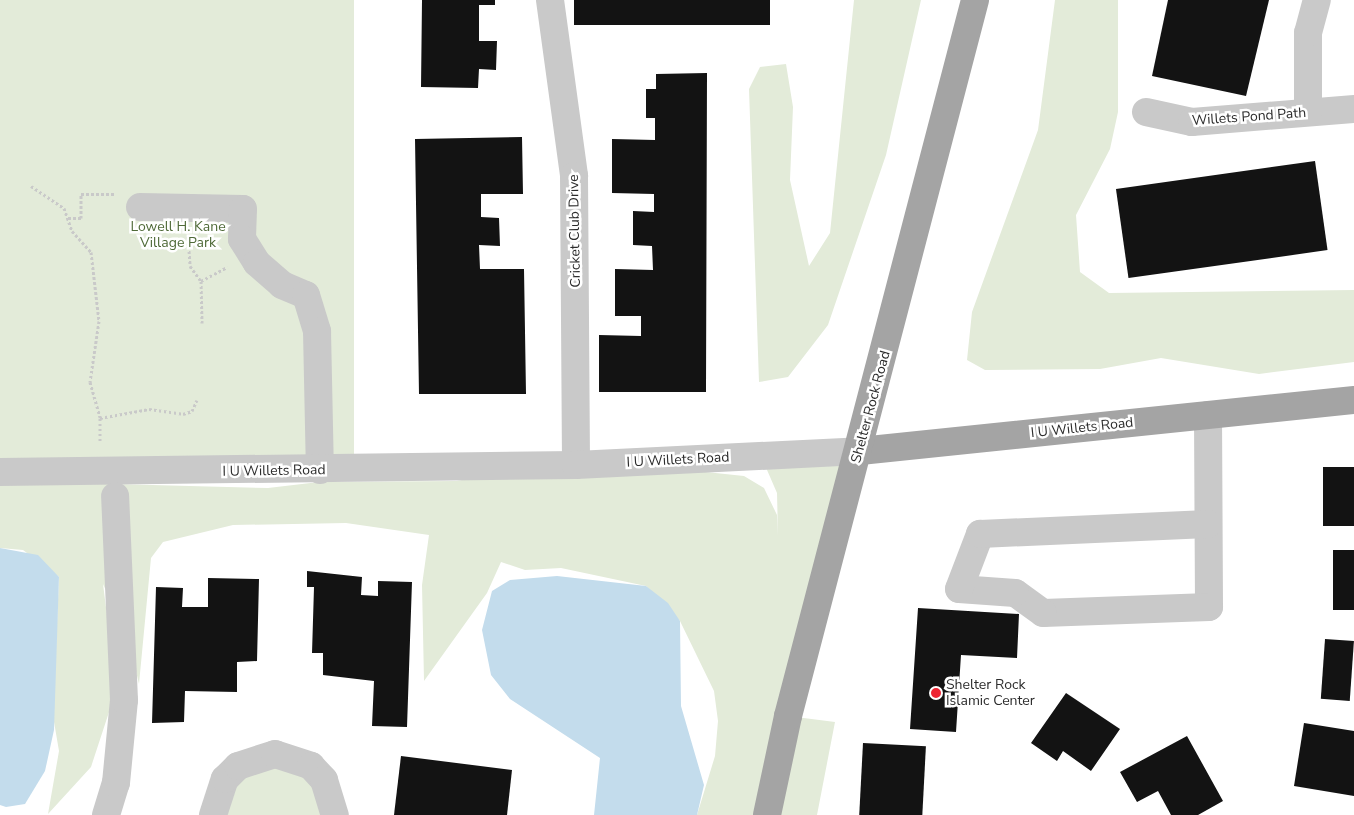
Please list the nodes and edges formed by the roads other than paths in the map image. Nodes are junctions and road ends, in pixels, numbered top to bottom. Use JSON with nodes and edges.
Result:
{"nodes":[{"id":1,"x":550,"y":0,"type":"edge"},
{"id":2,"x":975,"y":0,"type":"edge"},
{"id":3,"x":1317,"y":0,"type":"edge"},
{"id":4,"x":1354,"y":109,"type":"edge"},
{"id":5,"x":1146,"y":112,"type":"dead end"},
{"id":6,"x":1308,"y":112,"type":"junction"},
{"id":7,"x":140,"y":207,"type":"road end"},
{"id":8,"x":1354,"y":400,"type":"edge"},
{"id":9,"x":1208,"y":415,"type":"junction"},
{"id":10,"x":860,"y":450,"type":"junction"},
{"id":11,"x":576,"y":465,"type":"junction"},
{"id":12,"x":320,"y":470,"type":"junction"},
{"id":13,"x":0,"y":472,"type":"edge"},
{"id":14,"x":115,"y":496,"type":"dead end"},
{"id":15,"x":1208,"y":524,"type":"junction"},
{"id":16,"x":106,"y":815,"type":"edge"},
{"id":17,"x":214,"y":815,"type":"edge"},
{"id":18,"x":335,"y":815,"type":"edge"},
{"id":19,"x":767,"y":815,"type":"edge"}],
"edges":[{"from":1,"to":11,"type":"street","name":"Cricket Club Drive"},
{"from":2,"to":10,"type":"main road","name":"Shelter Rock Road"},
{"from":3,"to":6,"type":"street"},
{"from":4,"to":6,"type":"street","name":"Willets Pond Path"},
{"from":5,"to":6,"type":"street","name":"Willets Pond Path"},
{"from":7,"to":12,"type":"street"},
{"from":8,"to":9,"type":"main road","name":"I U Willets Road"},
{"from":9,"to":10,"type":"main road","name":"I U Willets Road"},
{"from":9,"to":15,"type":"street"},
{"from":10,"to":11,"type":"street","name":"I U Willets Road"},
{"from":10,"to":19,"type":"main road","name":"Shelter Rock Road"},
{"from":11,"to":12,"type":"street","name":"I U Willets Road"},
{"from":12,"to":13,"type":"street","name":"I U Willets Road"},
{"from":14,"to":16,"type":"street"},
{"from":15,"to":15,"type":"street"},
{"from":17,"to":18,"type":"street"}]}
